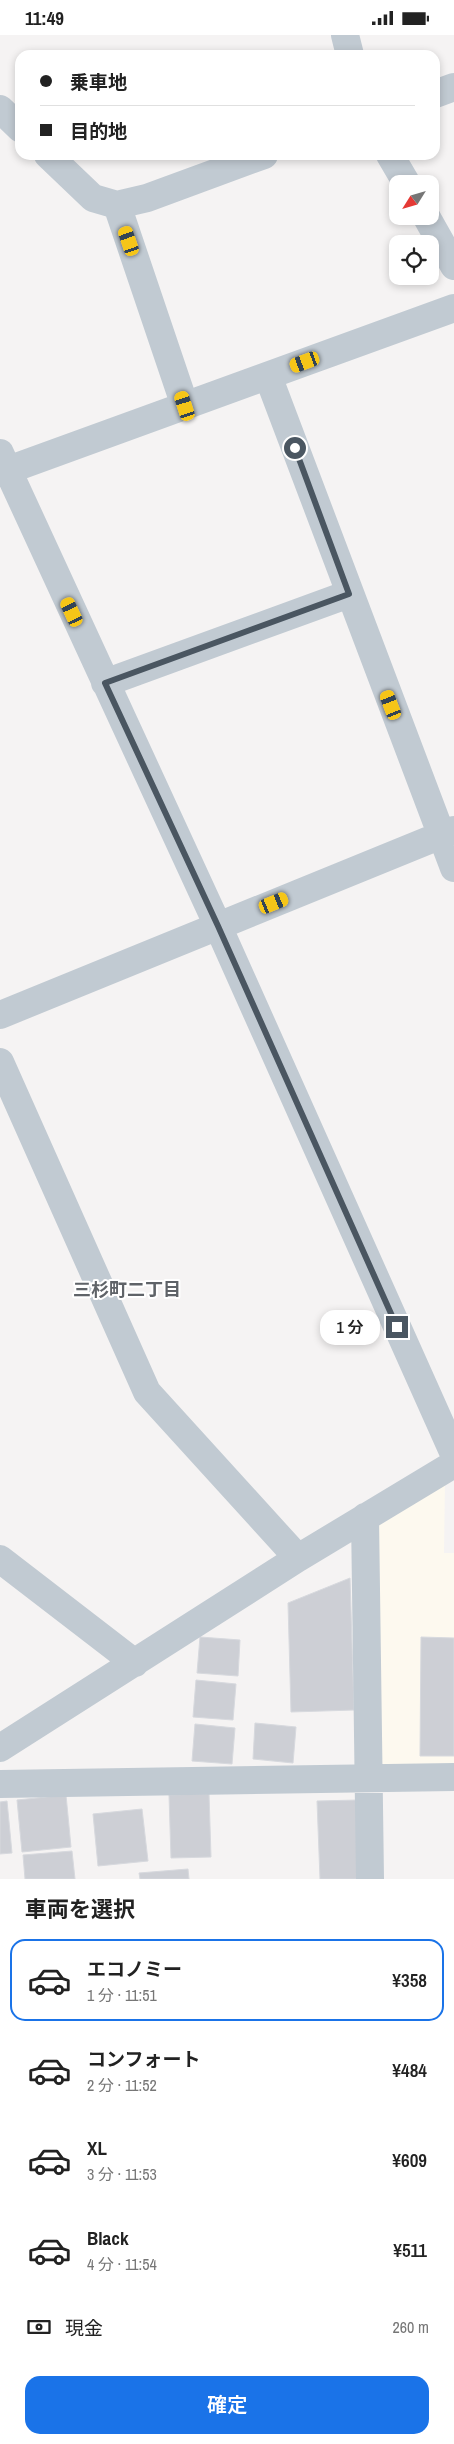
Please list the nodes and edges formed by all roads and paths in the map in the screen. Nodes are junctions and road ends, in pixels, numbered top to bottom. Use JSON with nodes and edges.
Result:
{"nodes":[{"id":1,"x":345,"y":35,"type":"edge"},
{"id":2,"x":349,"y":50,"type":"edge"},
{"id":3,"x":454,"y":87,"type":"edge"},
{"id":4,"x":440,"y":92,"type":"edge"},
{"id":5,"x":0,"y":109,"type":"edge"},
{"id":6,"x":15,"y":123,"type":"edge"},
{"id":7,"x":53,"y":160,"type":"edge"},
{"id":8,"x":250,"y":160,"type":"edge"},
{"id":9,"x":393,"y":160,"type":"edge"},
{"id":10,"x":402,"y":175,"type":"edge"},
{"id":11,"x":117,"y":205,"type":"junction"},
{"id":12,"x":431,"y":225,"type":"edge"},
{"id":13,"x":454,"y":266,"type":"edge"},
{"id":14,"x":454,"y":308,"type":"edge"},
{"id":15,"x":268,"y":375,"type":"junction"},
{"id":16,"x":185,"y":406,"type":"junction"},
{"id":17,"x":2,"y":466,"type":"edge"},
{"id":18,"x":349,"y":594,"type":"junction"},
{"id":19,"x":105,"y":683,"type":"junction"},
{"id":20,"x":447,"y":833,"type":"edge"},
{"id":21,"x":454,"y":868,"type":"edge"},
{"id":22,"x":218,"y":926,"type":"junction"},
{"id":23,"x":0,"y":1015,"type":"edge"},
{"id":24,"x":0,"y":1063,"type":"edge"},
{"id":25,"x":454,"y":1454,"type":"edge"},
{"id":26,"x":454,"y":1464,"type":"edge"},
{"id":27,"x":364,"y":1517,"type":"junction"},
{"id":28,"x":298,"y":1558,"type":"junction"},
{"id":29,"x":0,"y":1559,"type":"edge"},
{"id":30,"x":134,"y":1663,"type":"junction"},
{"id":31,"x":0,"y":1748,"type":"edge"},
{"id":32,"x":454,"y":1777,"type":"edge"},
{"id":33,"x":368,"y":1779,"type":"junction"},
{"id":34,"x":0,"y":1784,"type":"edge"},
{"id":35,"x":370,"y":1879,"type":"edge"}],
"edges":[{"from":1,"to":2,"type":"street"},
{"from":3,"to":4,"type":"street"},
{"from":5,"to":6,"type":"street"},
{"from":7,"to":11,"type":"street"},
{"from":8,"to":11,"type":"street"},
{"from":9,"to":10,"type":"street"},
{"from":11,"to":16,"type":"street"},
{"from":12,"to":13,"type":"street"},
{"from":14,"to":15,"type":"street"},
{"from":15,"to":16,"type":"street"},
{"from":15,"to":18,"type":"street"},
{"from":16,"to":17,"type":"street"},
{"from":17,"to":19,"type":"street"},
{"from":18,"to":19,"type":"street"},
{"from":18,"to":20,"type":"street"},
{"from":19,"to":22,"type":"street"},
{"from":20,"to":21,"type":"street"},
{"from":20,"to":22,"type":"street"},
{"from":22,"to":23,"type":"street"},
{"from":22,"to":25,"type":"street"},
{"from":24,"to":28,"type":"street"},
{"from":26,"to":27,"type":"street"},
{"from":27,"to":28,"type":"street"},
{"from":27,"to":33,"type":"street"},
{"from":28,"to":30,"type":"street"},
{"from":29,"to":30,"type":"street"},
{"from":30,"to":31,"type":"street"},
{"from":32,"to":33,"type":"street"},
{"from":33,"to":34,"type":"street"},
{"from":33,"to":35,"type":"street"}]}
